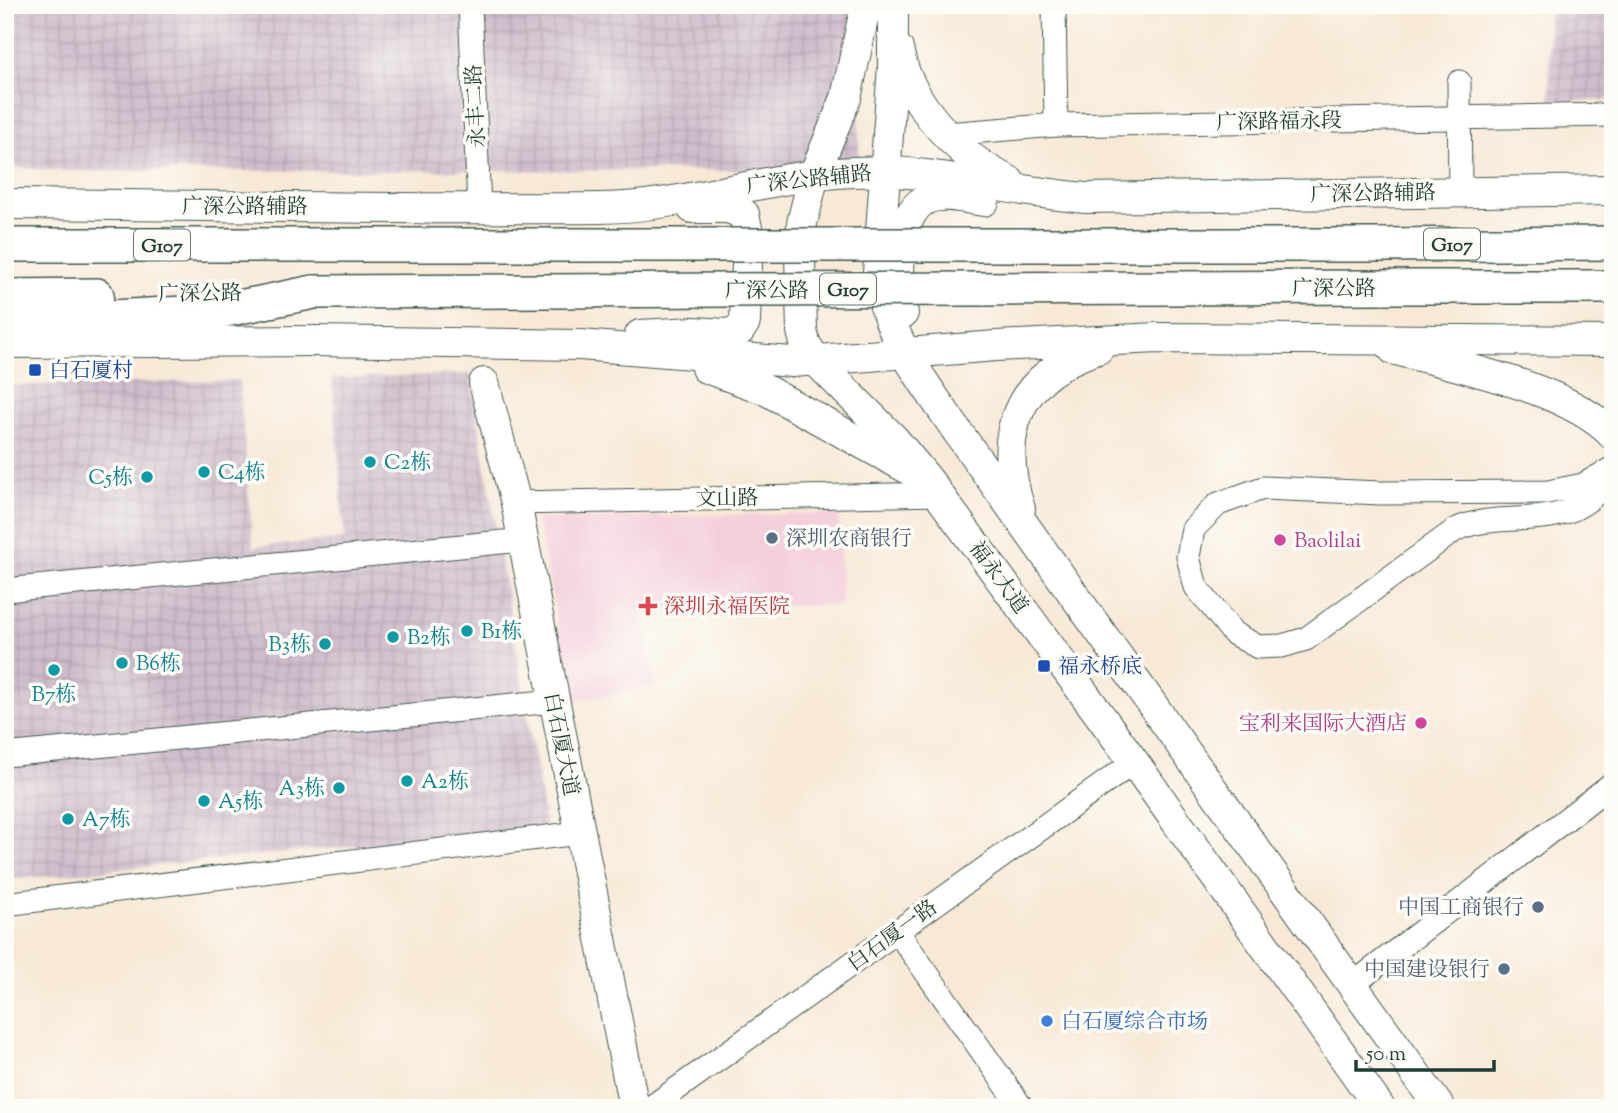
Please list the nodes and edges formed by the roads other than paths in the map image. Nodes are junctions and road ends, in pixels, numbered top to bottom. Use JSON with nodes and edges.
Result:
{"nodes":[{"id":1,"x":470,"y":5,"type":"edge"},
{"id":2,"x":866,"y":5,"type":"edge"},
{"id":3,"x":1054,"y":5,"type":"edge"},
{"id":4,"x":893,"y":11,"type":"edge"},
{"id":5,"x":1459,"y":82,"type":"dead end"},
{"id":6,"x":1613,"y":116,"type":"edge"},
{"id":7,"x":1459,"y":118,"type":"junction"},
{"id":8,"x":1056,"y":125,"type":"junction"},
{"id":9,"x":946,"y":134,"type":"junction"},
{"id":10,"x":884,"y":171,"type":"junction"},
{"id":11,"x":814,"y":175,"type":"junction"},
{"id":12,"x":1613,"y":190,"type":"edge"},
{"id":13,"x":1460,"y":192,"type":"junction"},
{"id":14,"x":1045,"y":195,"type":"junction"},
{"id":15,"x":1108,"y":199,"type":"junction"},
{"id":16,"x":5,"y":204,"type":"edge"},
{"id":17,"x":479,"y":207,"type":"junction"},
{"id":18,"x":604,"y":208,"type":"junction"},
{"id":19,"x":1613,"y":224,"type":"edge"},
{"id":20,"x":1522,"y":243,"type":"junction"},
{"id":21,"x":1613,"y":243,"type":"edge"},
{"id":22,"x":5,"y":245,"type":"edge"},
{"id":23,"x":1512,"y":287,"type":"junction"},
{"id":24,"x":1613,"y":287,"type":"edge"},
{"id":25,"x":314,"y":292,"type":"junction"},
{"id":26,"x":5,"y":296,"type":"edge"},
{"id":27,"x":1613,"y":303,"type":"edge"},
{"id":28,"x":5,"y":323,"type":"edge"},
{"id":29,"x":1158,"y":338,"type":"junction"},
{"id":30,"x":1356,"y":338,"type":"junction"},
{"id":31,"x":1613,"y":341,"type":"edge"},
{"id":32,"x":5,"y":343,"type":"edge"},
{"id":33,"x":580,"y":345,"type":"junction"},
{"id":34,"x":996,"y":346,"type":"junction"},
{"id":35,"x":649,"y":350,"type":"junction"},
{"id":36,"x":906,"y":354,"type":"junction"},
{"id":37,"x":816,"y":361,"type":"junction"},
{"id":38,"x":484,"y":383,"type":"dead end"},
{"id":39,"x":1613,"y":435,"type":"edge"},
{"id":40,"x":1611,"y":469,"type":"edge"},
{"id":41,"x":933,"y":487,"type":"junction"},
{"id":42,"x":516,"y":503,"type":"junction"},
{"id":43,"x":1025,"y":526,"type":"junction"},
{"id":44,"x":523,"y":540,"type":"junction"},
{"id":45,"x":5,"y":590,"type":"edge"},
{"id":46,"x":554,"y":701,"type":"junction"},
{"id":47,"x":5,"y":755,"type":"edge"},
{"id":48,"x":1135,"y":762,"type":"junction"},
{"id":49,"x":1613,"y":783,"type":"edge"},
{"id":50,"x":579,"y":833,"type":"junction"},
{"id":51,"x":5,"y":904,"type":"edge"},
{"id":52,"x":897,"y":931,"type":"junction"},
{"id":53,"x":1352,"y":985,"type":"junction"},
{"id":54,"x":634,"y":1108,"type":"edge"},
{"id":55,"x":650,"y":1108,"type":"edge"},
{"id":56,"x":1022,"y":1108,"type":"edge"},
{"id":57,"x":1380,"y":1108,"type":"edge"},
{"id":58,"x":1440,"y":1108,"type":"edge"}],
"edges":[{"from":1,"to":17,"type":"street","name":"永丰二路"},
{"from":2,"to":11,"type":"main road","name":"福永大道"},
{"from":3,"to":8,"type":"street"},
{"from":4,"to":9,"type":"main road"},
{"from":4,"to":10,"type":"main road"},
{"from":5,"to":7,"type":"street"},
{"from":6,"to":7,"type":"street","name":"广深路福永段"},
{"from":7,"to":8,"type":"street","name":"广深路福永段"},
{"from":7,"to":13,"type":"street"},
{"from":8,"to":9,"type":"street","name":"广深路福永段"},
{"from":9,"to":14,"type":"main road"},
{"from":10,"to":11,"type":"main road","name":"广深公路辅路"},
{"from":10,"to":14,"type":"main road","name":"广深公路辅路"},
{"from":10,"to":36,"type":"main road"},
{"from":11,"to":18,"type":"main road","name":"广深公路辅路"},
{"from":11,"to":37,"type":"main road","name":"福永大道"},
{"from":12,"to":13,"type":"main road","name":"广深公路辅路"},
{"from":13,"to":15,"type":"main road","name":"广深公路辅路"},
{"from":14,"to":15,"type":"main road","name":"广深公路辅路"},
{"from":15,"to":34,"type":"main road"},
{"from":16,"to":17,"type":"main road","name":"广深公路辅路"},
{"from":17,"to":18,"type":"main road","name":"广深公路辅路"},
{"from":18,"to":33,"type":"main road"},
{"from":19,"to":20,"type":"highway"},
{"from":20,"to":21,"type":"highway","name":"广深公路","number":"G107"},
{"from":20,"to":22,"type":"highway","name":"广深公路","number":"G107","bridge":true},
{"from":23,"to":24,"type":"highway","name":"广深公路","number":"G107"},
{"from":23,"to":25,"type":"highway","name":"广深公路","number":"G107","bridge":true},
{"from":23,"to":27,"type":"highway"},
{"from":25,"to":26,"type":"highway","name":"广深公路","number":"G107"},
{"from":25,"to":28,"type":"highway"},
{"from":29,"to":30,"type":"main road"},
{"from":29,"to":34,"type":"main road"},
{"from":29,"to":43,"type":"main road"},
{"from":30,"to":31,"type":"main road"},
{"from":30,"to":39,"type":"main road"},
{"from":32,"to":33,"type":"main road"},
{"from":33,"to":35,"type":"main road"},
{"from":34,"to":36,"type":"main road"},
{"from":35,"to":37,"type":"main road"},
{"from":35,"to":41,"type":"main road"},
{"from":36,"to":37,"type":"main road"},
{"from":36,"to":43,"type":"main road"},
{"from":37,"to":41,"type":"main road","name":"福永大道"},
{"from":38,"to":42,"type":"main road","name":"白石厦大道"},
{"from":40,"to":40,"type":"street"},
{"from":41,"to":42,"type":"street","name":"文山路"},
{"from":41,"to":48,"type":"main road","name":"福永大道"},
{"from":42,"to":44,"type":"main road","name":"白石厦大道"},
{"from":43,"to":53,"type":"main road"},
{"from":44,"to":45,"type":"street"},
{"from":44,"to":46,"type":"main road","name":"白石厦大道"},
{"from":46,"to":47,"type":"street"},
{"from":46,"to":50,"type":"main road","name":"白石厦大道"},
{"from":48,"to":52,"type":"street","name":"白石厦一路"},
{"from":48,"to":57,"type":"main road","name":"福永大道"},
{"from":49,"to":53,"type":"street"},
{"from":50,"to":51,"type":"street"},
{"from":50,"to":54,"type":"main road","name":"白石厦大道"},
{"from":52,"to":55,"type":"street","name":"白石厦一路"},
{"from":52,"to":56,"type":"street"},
{"from":53,"to":58,"type":"main road"}]}
